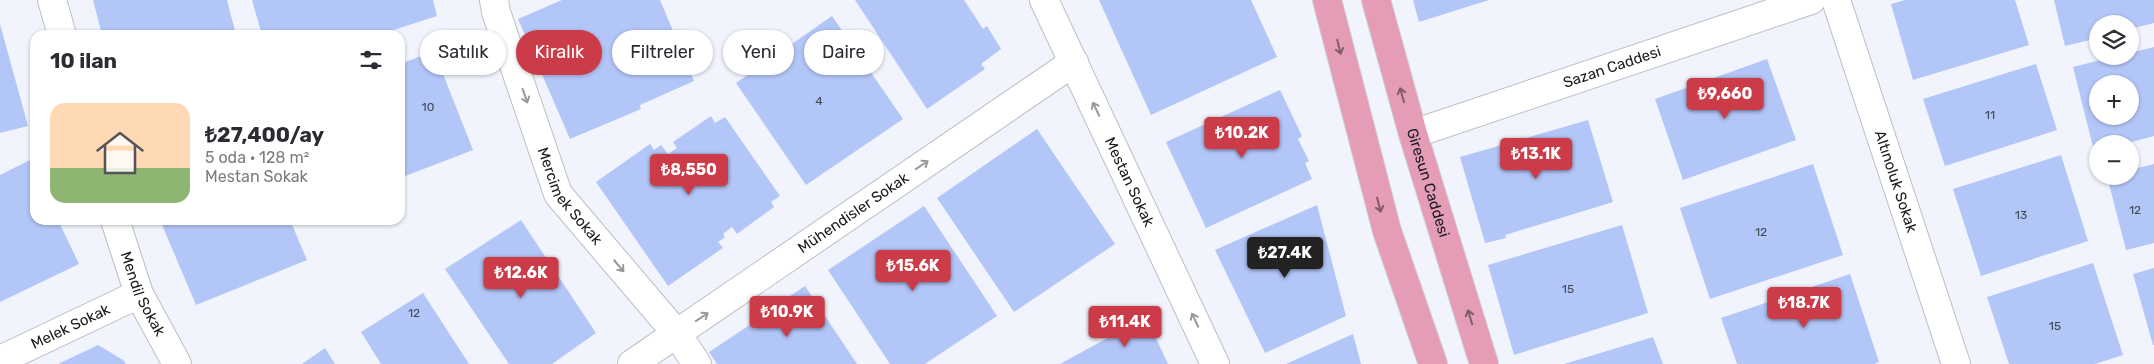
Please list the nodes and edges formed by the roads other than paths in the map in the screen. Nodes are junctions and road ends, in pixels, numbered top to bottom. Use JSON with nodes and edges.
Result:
{"nodes":[{"id":1,"x":52,"y":0,"type":"edge"},
{"id":2,"x":494,"y":0,"type":"edge"},
{"id":3,"x":1044,"y":0,"type":"edge"},
{"id":4,"x":1327,"y":0,"type":"edge"},
{"id":5,"x":1376,"y":0,"type":"edge"},
{"id":6,"x":1811,"y":0,"type":"edge"},
{"id":7,"x":1836,"y":0,"type":"edge"},
{"id":8,"x":61,"y":30,"type":"edge"},
{"id":9,"x":1074,"y":62,"type":"junction"},
{"id":10,"x":1413,"y":134,"type":"junction"},
{"id":11,"x":118,"y":225,"type":"edge"},
{"id":12,"x":139,"y":294,"type":"junction"},
{"id":13,"x":676,"y":334,"type":"junction"},
{"id":14,"x":0,"y":360,"type":"edge"},
{"id":15,"x":177,"y":364,"type":"edge"},
{"id":16,"x":632,"y":364,"type":"edge"},
{"id":17,"x":697,"y":364,"type":"edge"},
{"id":18,"x":1215,"y":364,"type":"edge"},
{"id":19,"x":1433,"y":364,"type":"edge"},
{"id":20,"x":1484,"y":364,"type":"edge"},
{"id":21,"x":1956,"y":364,"type":"edge"}],
"edges":[{"from":1,"to":8,"type":"street"},
{"from":2,"to":13,"type":"street","name":"Mercimek Sokak","one_way":true},
{"from":3,"to":9,"type":"street","name":"Mestan Sokak"},
{"from":4,"to":19,"type":"main road","one_way":true},
{"from":10,"to":5,"type":"main road","name":"Giresun Caddesi","one_way":true},
{"from":6,"to":10,"type":"street","name":"Sazan Caddesi"},
{"from":7,"to":21,"type":"street","name":"Altınoluk Sokak"},
{"from":13,"to":9,"type":"street","name":"Mühendisler Sokak","one_way":true},
{"from":18,"to":9,"type":"street","name":"Mestan Sokak","one_way":true},
{"from":20,"to":10,"type":"main road","name":"Giresun Caddesi","one_way":true},
{"from":11,"to":12,"type":"street","name":"Mendil Sokak"},
{"from":12,"to":14,"type":"street","name":"Melek Sokak"},
{"from":12,"to":15,"type":"street","name":"Mendil Sokak"},
{"from":13,"to":16,"type":"street","name":"Mühendisler Sokak"},
{"from":13,"to":17,"type":"street","name":"Mercimek Sokak"}]}
